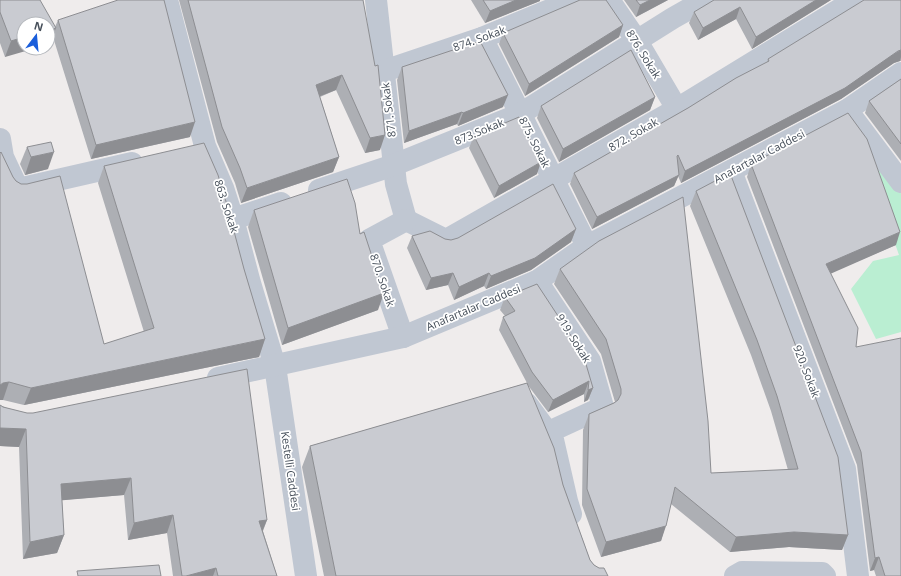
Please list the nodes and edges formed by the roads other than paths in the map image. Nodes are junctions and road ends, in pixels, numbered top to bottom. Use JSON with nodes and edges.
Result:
{"nodes":[{"id":1,"x":167,"y":0,"type":"edge"},
{"id":2,"x":376,"y":0,"type":"edge"},
{"id":3,"x":571,"y":0,"type":"edge"},
{"id":4,"x":609,"y":0,"type":"edge"},
{"id":5,"x":705,"y":0,"type":"edge"},
{"id":6,"x":855,"y":0,"type":"edge"},
{"id":7,"x":482,"y":38,"type":"junction"},
{"id":8,"x":637,"y":41,"type":"junction"},
{"id":9,"x":384,"y":71,"type":"junction"},
{"id":10,"x":901,"y":73,"type":"edge"},
{"id":11,"x":677,"y":108,"type":"junction"},
{"id":12,"x":847,"y":110,"type":"junction"},
{"id":13,"x":520,"y":114,"type":"junction"},
{"id":14,"x":1,"y":151,"type":"edge"},
{"id":15,"x":150,"y":159,"type":"edge"},
{"id":16,"x":394,"y":165,"type":"junction"},
{"id":17,"x":731,"y":171,"type":"junction"},
{"id":18,"x":553,"y":179,"type":"junction"},
{"id":19,"x":901,"y":182,"type":"edge"},
{"id":20,"x":233,"y":219,"type":"junction"},
{"id":21,"x":406,"y":220,"type":"junction"},
{"id":22,"x":587,"y":246,"type":"junction"},
{"id":23,"x":537,"y":281,"type":"junction"},
{"id":24,"x":403,"y":337,"type":"junction"},
{"id":25,"x":275,"y":366,"type":"junction"},
{"id":26,"x":199,"y":382,"type":"edge"},
{"id":27,"x":522,"y":392,"type":"edge"},
{"id":28,"x":551,"y":431,"type":"junction"},
{"id":29,"x":578,"y":531,"type":"edge"},
{"id":30,"x":306,"y":576,"type":"edge"},
{"id":31,"x":735,"y":576,"type":"edge"},
{"id":32,"x":825,"y":576,"type":"edge"},
{"id":33,"x":858,"y":576,"type":"edge"}],
"edges":[{"from":1,"to":20,"type":"street","name":"863. Sokak"},
{"from":2,"to":9,"type":"street","name":"871. Sokak"},
{"from":3,"to":7,"type":"street","name":"874. Sokak"},
{"from":4,"to":8,"type":"street","name":"876. Sokak"},
{"from":5,"to":8,"type":"street","name":"873.Sokak"},
{"from":6,"to":11,"type":"street","name":"872. Sokak"},
{"from":7,"to":9,"type":"street","name":"874. Sokak"},
{"from":7,"to":13,"type":"street","name":"875. Sokak"},
{"from":8,"to":11,"type":"street","name":"876. Sokak"},
{"from":8,"to":13,"type":"street","name":"873.Sokak"},
{"from":9,"to":16,"type":"street","name":"871. Sokak"},
{"from":10,"to":12,"type":"street","name":"Anafartalar Caddesi"},
{"from":11,"to":18,"type":"street","name":"872. Sokak"},
{"from":12,"to":17,"type":"street","name":"Anafartalar Caddesi"},
{"from":12,"to":19,"type":"street"},
{"from":13,"to":16,"type":"street","name":"873.Sokak"},
{"from":13,"to":18,"type":"street","name":"875. Sokak"},
{"from":14,"to":15,"type":"street"},
{"from":16,"to":20,"type":"street","name":"873.Sokak"},
{"from":16,"to":21,"type":"street","name":"871. Sokak"},
{"from":17,"to":22,"type":"street","name":"Anafartalar Caddesi"},
{"from":17,"to":33,"type":"street","name":"920. Sokak"},
{"from":18,"to":21,"type":"street","name":"872. Sokak"},
{"from":18,"to":22,"type":"street","name":"875. Sokak"},
{"from":20,"to":25,"type":"street","name":"863. Sokak"},
{"from":21,"to":24,"type":"street","name":"870. Sokak"},
{"from":22,"to":23,"type":"street","name":"Anafartalar Caddesi"},
{"from":23,"to":24,"type":"street","name":"Anafartalar Caddesi"},
{"from":23,"to":28,"type":"street","name":"919. Sokak"},
{"from":24,"to":25,"type":"street","name":"Anafartalar Caddesi"},
{"from":25,"to":26,"type":"street","name":"Anafartalar Caddesi"},
{"from":25,"to":30,"type":"street","name":"Kestelli Caddesi"},
{"from":27,"to":28,"type":"lane"},
{"from":28,"to":29,"type":"street"},
{"from":31,"to":32,"type":"street"}]}
